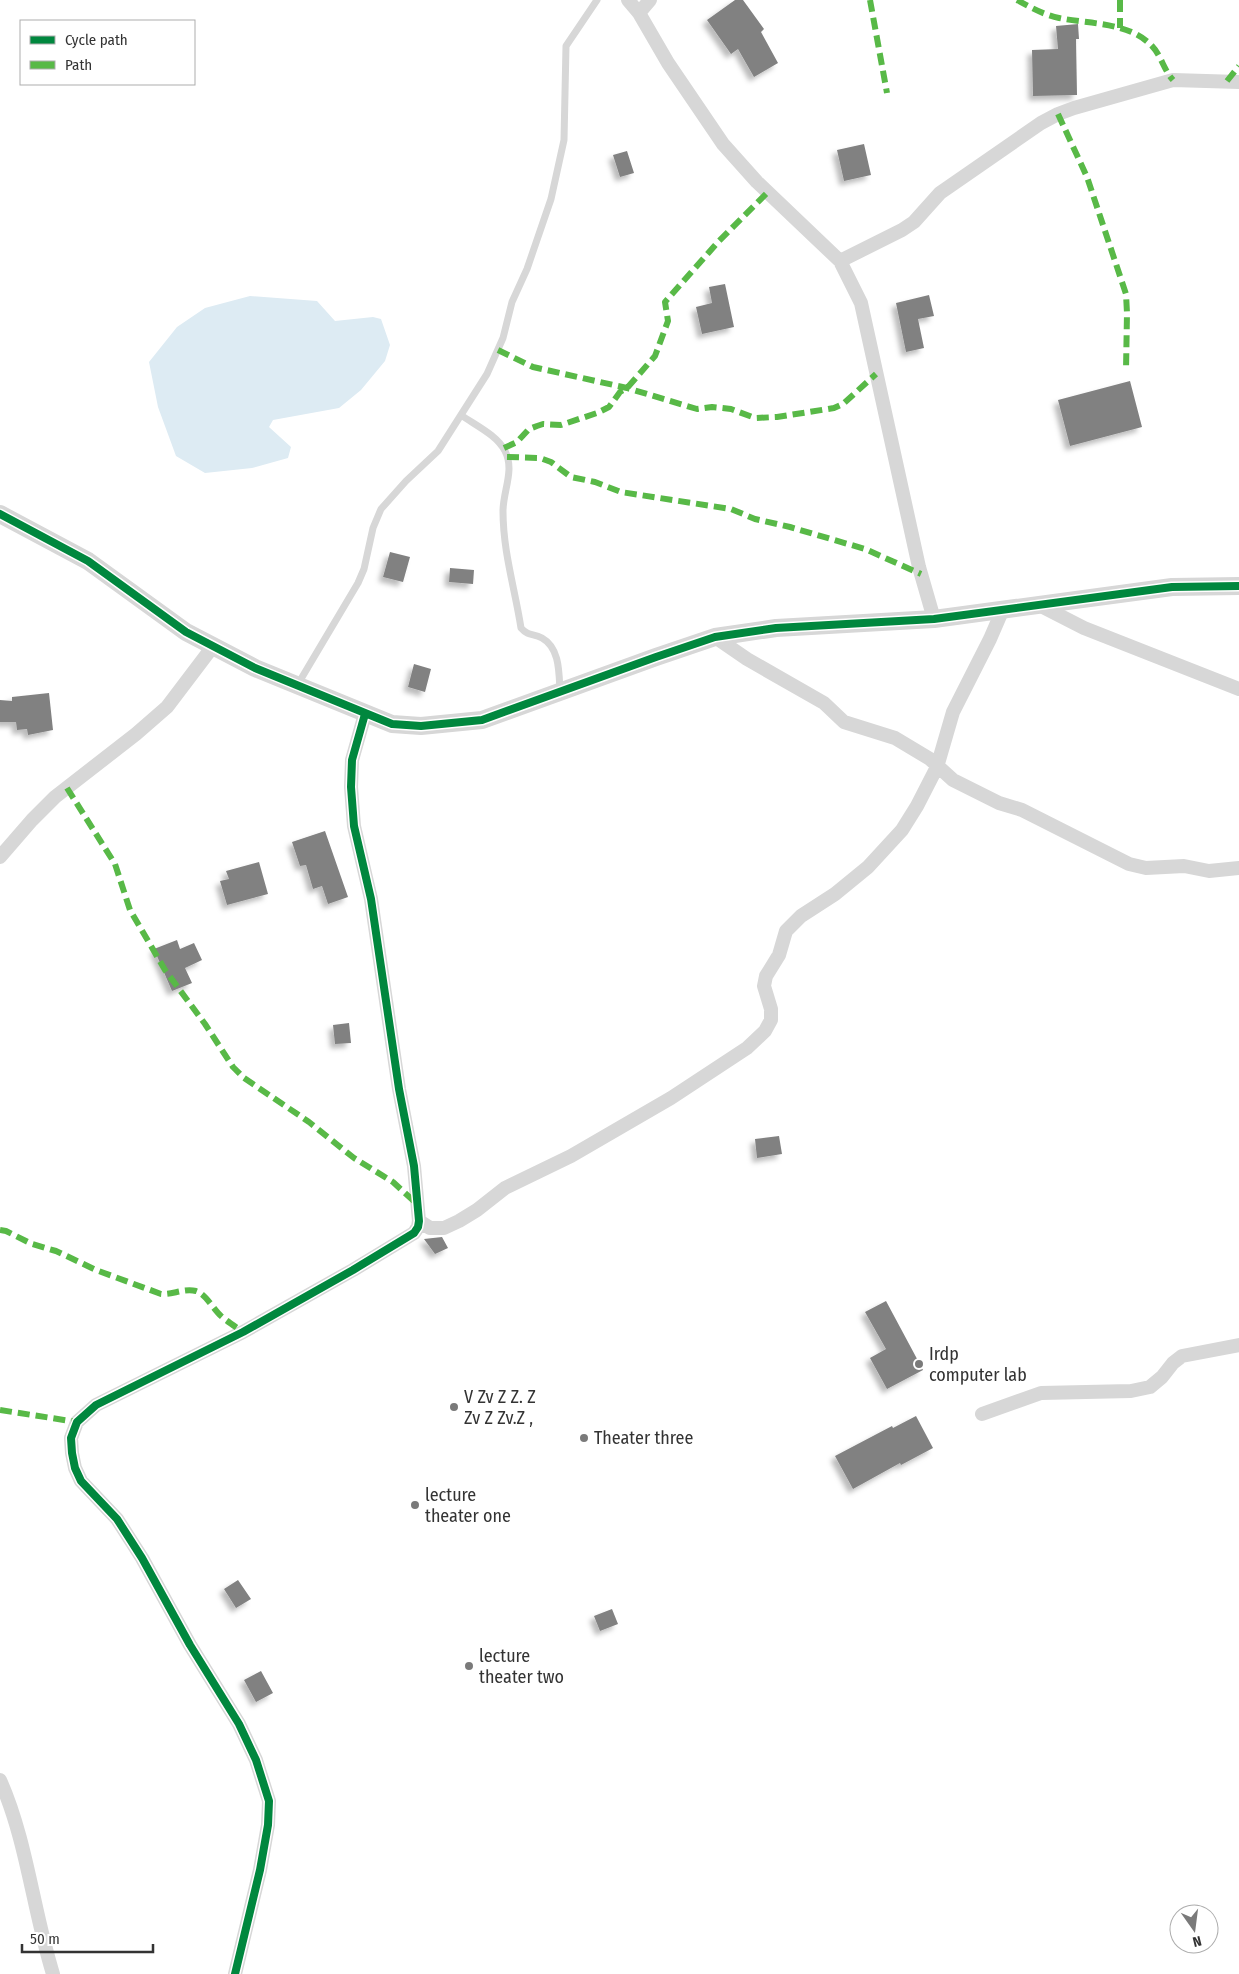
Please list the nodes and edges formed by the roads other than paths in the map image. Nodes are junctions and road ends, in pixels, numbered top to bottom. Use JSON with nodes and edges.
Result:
{"nodes":[{"id":1,"x":596,"y":0,"type":"edge"},
{"id":2,"x":628,"y":0,"type":"edge"},
{"id":3,"x":650,"y":0,"type":"edge"},
{"id":4,"x":639,"y":13,"type":"junction"},
{"id":5,"x":1239,"y":82,"type":"edge"},
{"id":6,"x":840,"y":261,"type":"junction"},
{"id":7,"x":461,"y":415,"type":"junction"},
{"id":8,"x":0,"y":514,"type":"edge"},
{"id":9,"x":1239,"y":586,"type":"edge"},
{"id":10,"x":1041,"y":606,"type":"junction"},
{"id":11,"x":1003,"y":609,"type":"junction"},
{"id":12,"x":934,"y":619,"type":"junction"},
{"id":13,"x":715,"y":637,"type":"junction"},
{"id":14,"x":214,"y":645,"type":"junction"},
{"id":15,"x":297,"y":686,"type":"junction"},
{"id":16,"x":1239,"y":689,"type":"edge"},
{"id":17,"x":560,"y":692,"type":"junction"},
{"id":18,"x":364,"y":714,"type":"junction"},
{"id":19,"x":937,"y":767,"type":"junction"},
{"id":20,"x":0,"y":858,"type":"edge"},
{"id":21,"x":1239,"y":868,"type":"edge"},
{"id":22,"x":420,"y":1221,"type":"junction"},
{"id":23,"x":1239,"y":1345,"type":"edge"},
{"id":24,"x":982,"y":1414,"type":"dead end"},
{"id":25,"x":0,"y":1780,"type":"edge"},
{"id":26,"x":52,"y":1974,"type":"edge"},
{"id":27,"x":235,"y":1974,"type":"edge"}],
"edges":[{"from":1,"to":7,"type":"lane"},
{"from":2,"to":4,"type":"street"},
{"from":3,"to":4,"type":"street"},
{"from":4,"to":6,"type":"street"},
{"from":5,"to":6,"type":"street"},
{"from":6,"to":12,"type":"street"},
{"from":7,"to":15,"type":"lane"},
{"from":7,"to":17,"type":"lane"},
{"from":8,"to":14,"type":"street"},
{"from":9,"to":10,"type":"street"},
{"from":10,"to":11,"type":"street"},
{"from":10,"to":16,"type":"street"},
{"from":11,"to":12,"type":"street"},
{"from":11,"to":19,"type":"street"},
{"from":12,"to":13,"type":"street"},
{"from":13,"to":17,"type":"street"},
{"from":13,"to":19,"type":"street"},
{"from":14,"to":15,"type":"street"},
{"from":14,"to":20,"type":"street"},
{"from":15,"to":18,"type":"street"},
{"from":17,"to":18,"type":"street"},
{"from":18,"to":22,"type":"street"},
{"from":19,"to":21,"type":"street"},
{"from":19,"to":22,"type":"street"},
{"from":22,"to":27,"type":"street"},
{"from":23,"to":24,"type":"street"},
{"from":25,"to":26,"type":"street"}]}
